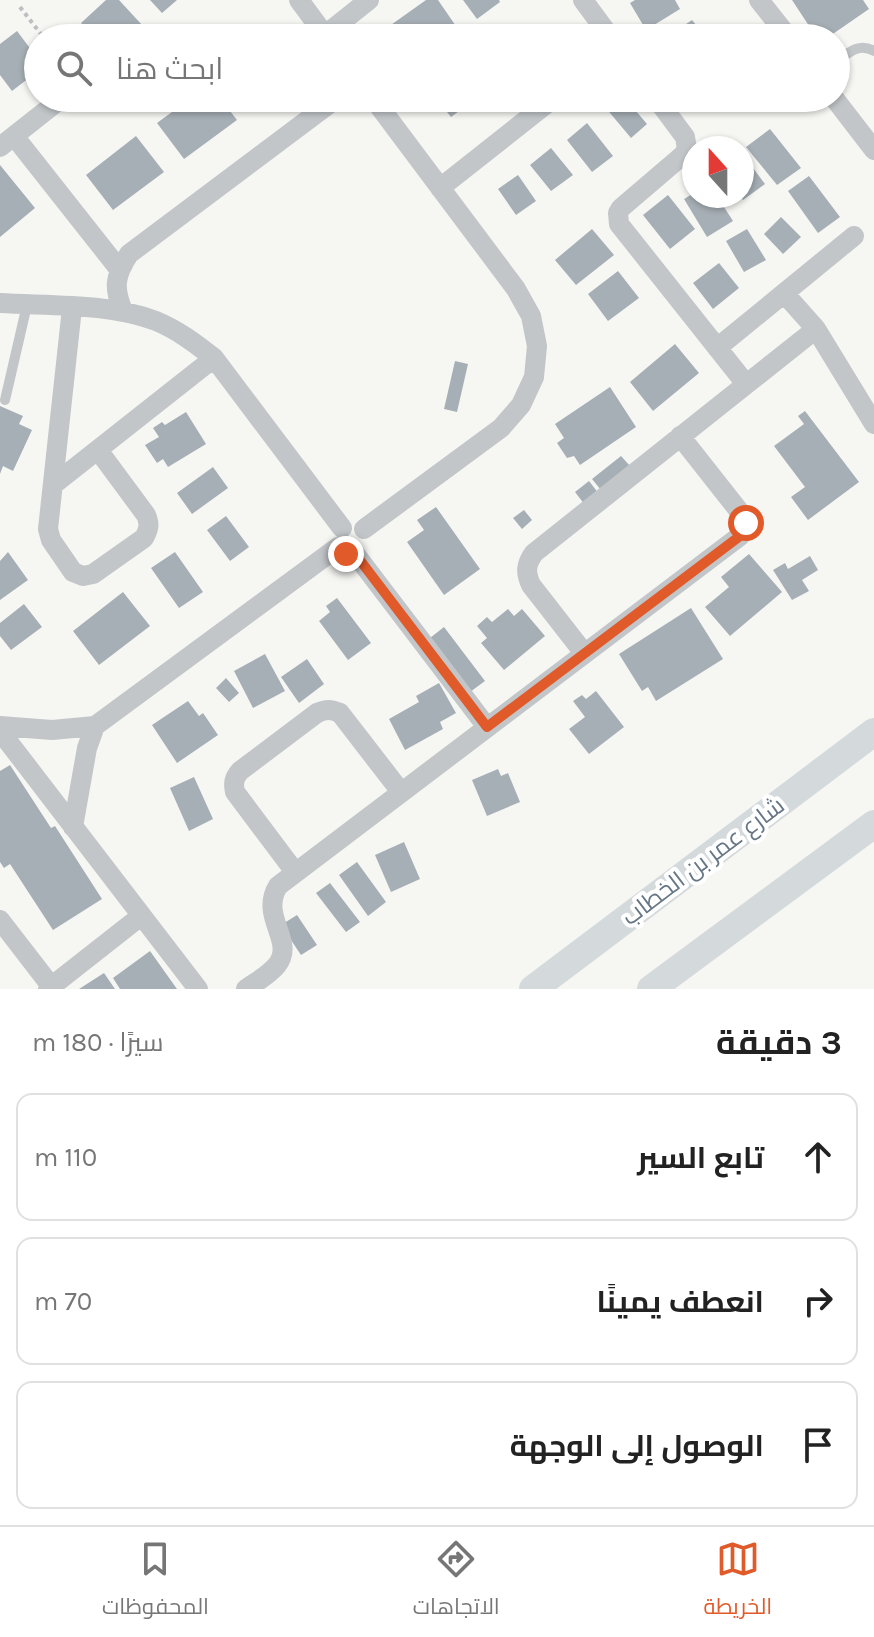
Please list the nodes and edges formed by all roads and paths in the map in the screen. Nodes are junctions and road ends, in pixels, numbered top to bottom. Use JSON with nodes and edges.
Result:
{"nodes":[{"id":1,"x":299,"y":0,"type":"edge"},
{"id":2,"x":369,"y":0,"type":"edge"},
{"id":3,"x":583,"y":0,"type":"edge"},
{"id":4,"x":759,"y":0,"type":"edge"},
{"id":5,"x":20,"y":7,"type":"dead end"},
{"id":6,"x":33,"y":24,"type":"edge"},
{"id":7,"x":317,"y":24,"type":"edge"},
{"id":8,"x":340,"y":24,"type":"edge"},
{"id":9,"x":601,"y":24,"type":"edge"},
{"id":10,"x":778,"y":24,"type":"edge"},
{"id":11,"x":874,"y":51,"type":"edge"},
{"id":12,"x":850,"y":52,"type":"edge"},
{"id":13,"x":44,"y":112,"type":"edge"},
{"id":14,"x":318,"y":112,"type":"edge"},
{"id":15,"x":383,"y":112,"type":"edge"},
{"id":16,"x":536,"y":112,"type":"edge"},
{"id":17,"x":666,"y":112,"type":"edge"},
{"id":18,"x":845,"y":112,"type":"edge"},
{"id":19,"x":7,"y":142,"type":"edge"},
{"id":20,"x":874,"y":150,"type":"edge"},
{"id":21,"x":440,"y":188,"type":"junction"},
{"id":22,"x":854,"y":236,"type":"dead end"},
{"id":23,"x":119,"y":269,"type":"junction"},
{"id":24,"x":784,"y":293,"type":"junction"},
{"id":25,"x":0,"y":303,"type":"edge"},
{"id":26,"x":27,"y":305,"type":"junction"},
{"id":27,"x":72,"y":308,"type":"junction"},
{"id":28,"x":123,"y":311,"type":"junction"},
{"id":29,"x":816,"y":329,"type":"junction"},
{"id":30,"x":717,"y":348,"type":"junction"},
{"id":31,"x":214,"y":358,"type":"junction"},
{"id":32,"x":746,"y":384,"type":"junction"},
{"id":33,"x":5,"y":400,"type":"dead end"},
{"id":34,"x":874,"y":424,"type":"edge"},
{"id":35,"x":680,"y":436,"type":"junction"},
{"id":36,"x":98,"y":450,"type":"junction"},
{"id":37,"x":53,"y":485,"type":"junction"},
{"id":38,"x":345,"y":544,"type":"junction"},
{"id":39,"x":584,"y":653,"type":"junction"},
{"id":40,"x":95,"y":726,"type":"junction"},
{"id":41,"x":487,"y":727,"type":"junction"},
{"id":42,"x":0,"y":728,"type":"edge"},
{"id":43,"x":874,"y":732,"type":"edge"},
{"id":44,"x":401,"y":792,"type":"junction"},
{"id":45,"x":874,"y":824,"type":"edge"},
{"id":46,"x":73,"y":827,"type":"junction"},
{"id":47,"x":295,"y":872,"type":"junction"},
{"id":48,"x":141,"y":916,"type":"junction"},
{"id":49,"x":0,"y":920,"type":"edge"},
{"id":50,"x":50,"y":988,"type":"edge"},
{"id":51,"x":198,"y":989,"type":"edge"},
{"id":52,"x":246,"y":989,"type":"edge"},
{"id":53,"x":533,"y":989,"type":"edge"},
{"id":54,"x":651,"y":989,"type":"edge"}],
"edges":[{"from":1,"to":7,"type":"street"},
{"from":2,"to":8,"type":"street"},
{"from":3,"to":9,"type":"street"},
{"from":4,"to":10,"type":"street"},
{"from":5,"to":6,"type":"path"},
{"from":11,"to":12,"type":"lane"},
{"from":13,"to":19,"type":"street"},
{"from":14,"to":23,"type":"street"},
{"from":15,"to":21,"type":"street"},
{"from":16,"to":21,"type":"street"},
{"from":17,"to":30,"type":"street"},
{"from":18,"to":20,"type":"street"},
{"from":19,"to":23,"type":"street"},
{"from":21,"to":38,"type":"street"},
{"from":22,"to":24,"type":"street"},
{"from":23,"to":28,"type":"street"},
{"from":24,"to":29,"type":"street"},
{"from":24,"to":30,"type":"street"},
{"from":25,"to":26,"type":"street"},
{"from":26,"to":27,"type":"street"},
{"from":26,"to":33,"type":"lane"},
{"from":27,"to":28,"type":"street"},
{"from":27,"to":37,"type":"street"},
{"from":28,"to":31,"type":"street"},
{"from":29,"to":32,"type":"street"},
{"from":29,"to":34,"type":"street"},
{"from":30,"to":32,"type":"street"},
{"from":31,"to":36,"type":"street"},
{"from":31,"to":38,"type":"street"},
{"from":32,"to":35,"type":"street"},
{"from":35,"to":39,"type":"street"},
{"from":35,"to":39,"type":"street"},
{"from":36,"to":37,"type":"street"},
{"from":36,"to":37,"type":"street"},
{"from":38,"to":40,"type":"street"},
{"from":38,"to":41,"type":"street"},
{"from":39,"to":41,"type":"street"},
{"from":40,"to":42,"type":"street"},
{"from":40,"to":46,"type":"street"},
{"from":41,"to":44,"type":"street"},
{"from":42,"to":46,"type":"street"},
{"from":43,"to":53,"type":"street","name":"شارع عمر بن الخطاب"},
{"from":44,"to":47,"type":"street"},
{"from":44,"to":47,"type":"street"},
{"from":45,"to":54,"type":"street"},
{"from":46,"to":48,"type":"street"},
{"from":47,"to":52,"type":"street"},
{"from":48,"to":50,"type":"street"},
{"from":48,"to":51,"type":"street"},
{"from":49,"to":50,"type":"street"}]}
